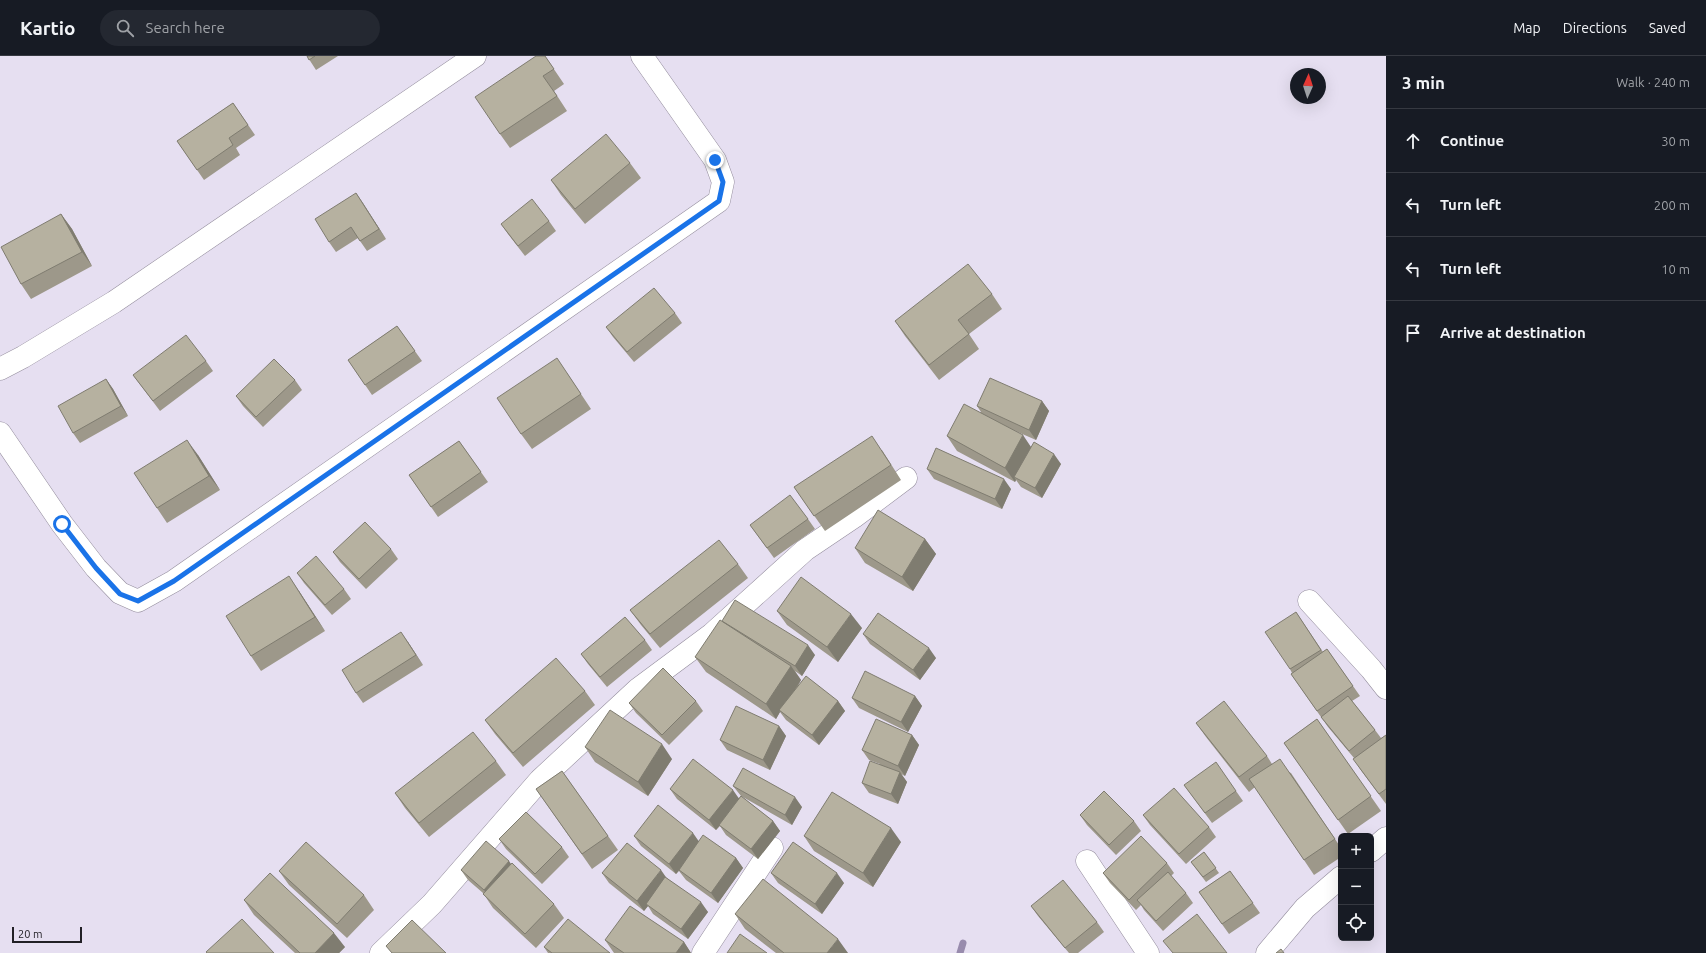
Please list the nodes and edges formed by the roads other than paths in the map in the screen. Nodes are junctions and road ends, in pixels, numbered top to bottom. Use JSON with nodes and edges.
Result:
{"nodes":[{"id":1,"x":475,"y":56,"type":"edge"},
{"id":2,"x":642,"y":56,"type":"edge"},
{"id":3,"x":0,"y":369,"type":"edge"},
{"id":4,"x":0,"y":433,"type":"edge"},
{"id":5,"x":906,"y":478,"type":"dead end"},
{"id":6,"x":1308,"y":601,"type":"dead end"},
{"id":7,"x":1386,"y":688,"type":"edge"},
{"id":8,"x":1386,"y":838,"type":"edge"},
{"id":9,"x":772,"y":848,"type":"dead end"},
{"id":10,"x":1374,"y":848,"type":"edge"},
{"id":11,"x":1087,"y":861,"type":"dead end"},
{"id":12,"x":1338,"y":880,"type":"edge"},
{"id":13,"x":382,"y":953,"type":"edge"},
{"id":14,"x":703,"y":953,"type":"edge"},
{"id":15,"x":1148,"y":953,"type":"edge"},
{"id":16,"x":1267,"y":953,"type":"edge"}],
"edges":[{"from":1,"to":3,"type":"street"},
{"from":2,"to":4,"type":"street"},
{"from":5,"to":13,"type":"street"},
{"from":6,"to":7,"type":"street"},
{"from":8,"to":10,"type":"street"},
{"from":9,"to":14,"type":"street"},
{"from":11,"to":15,"type":"street"},
{"from":12,"to":16,"type":"street"}]}
